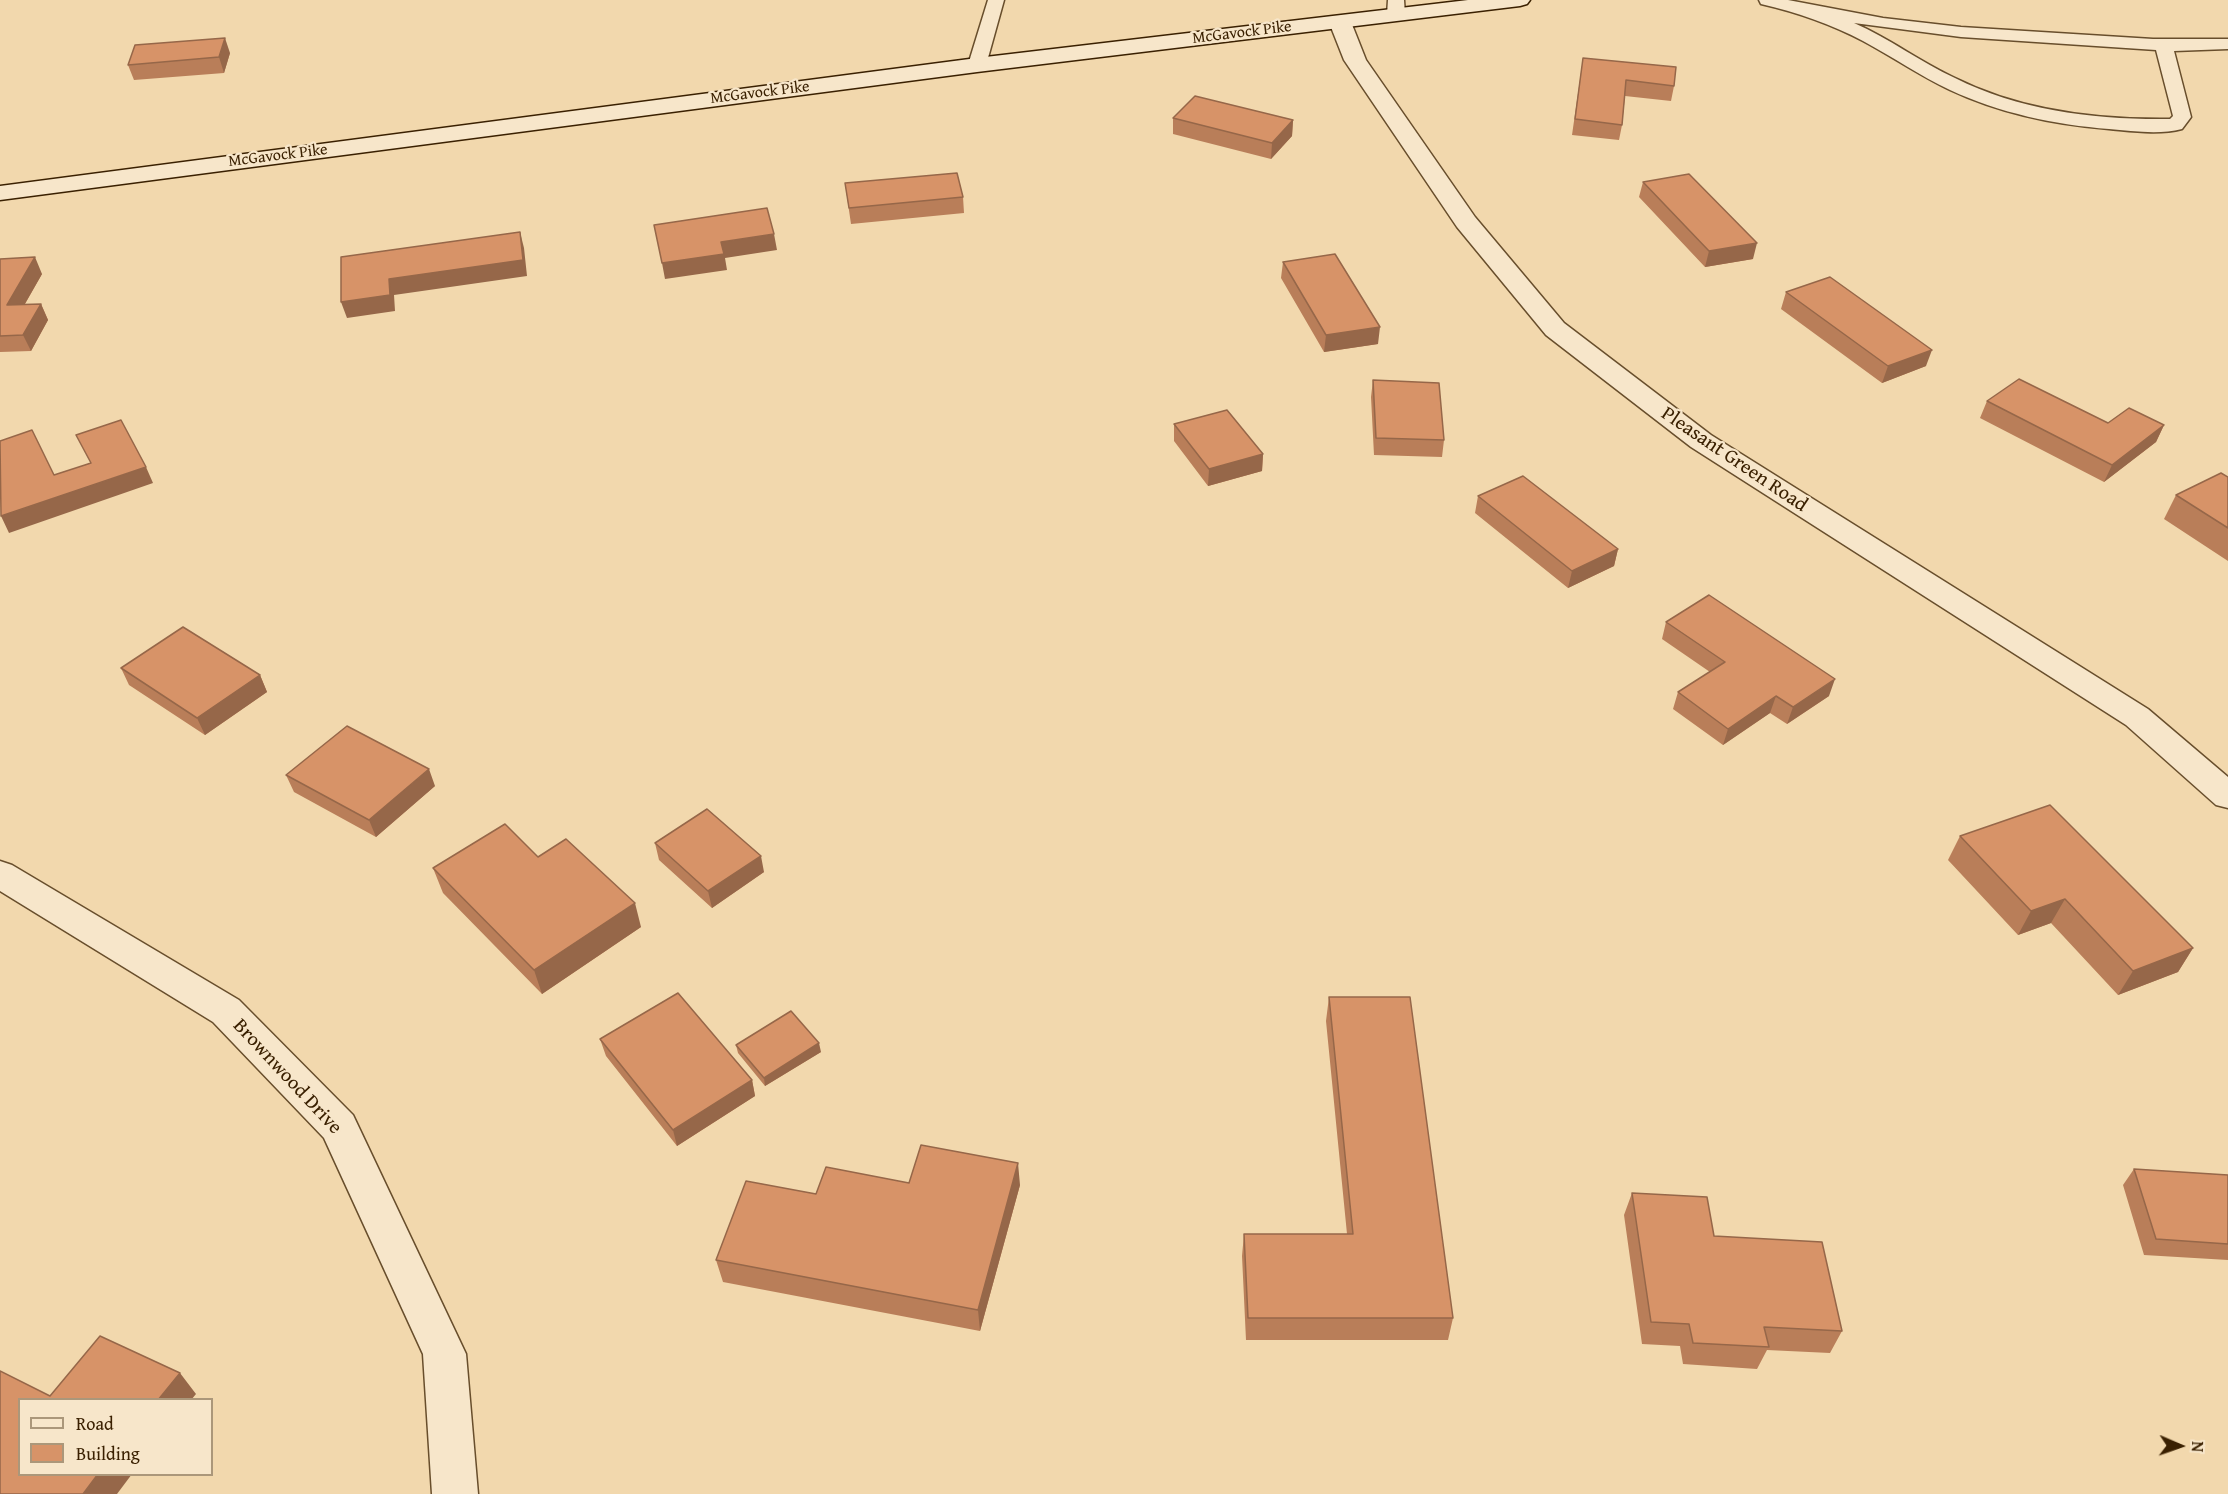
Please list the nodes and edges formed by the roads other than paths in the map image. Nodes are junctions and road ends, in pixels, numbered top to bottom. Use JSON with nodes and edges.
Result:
{"nodes":[{"id":1,"x":996,"y":0,"type":"edge"},
{"id":2,"x":1520,"y":0,"type":"edge"},
{"id":3,"x":1767,"y":0,"type":"edge"},
{"id":4,"x":1396,"y":7,"type":"edge"},
{"id":5,"x":1797,"y":8,"type":"junction"},
{"id":6,"x":1340,"y":22,"type":"junction"},
{"id":7,"x":2163,"y":44,"type":"junction"},
{"id":8,"x":2228,"y":44,"type":"edge"},
{"id":9,"x":977,"y":64,"type":"junction"},
{"id":10,"x":0,"y":193,"type":"edge"},
{"id":11,"x":2228,"y":796,"type":"edge"},
{"id":12,"x":0,"y":874,"type":"edge"},
{"id":13,"x":455,"y":1494,"type":"edge"}],
"edges":[{"from":1,"to":9,"type":"lane"},
{"from":2,"to":4,"type":"street","name":"McGavock Pike"},
{"from":3,"to":5,"type":"lane"},
{"from":4,"to":6,"type":"street","name":"McGavock Pike"},
{"from":5,"to":7,"type":"lane"},
{"from":5,"to":7,"type":"lane"},
{"from":6,"to":9,"type":"street","name":"McGavock Pike"},
{"from":6,"to":11,"type":"street","name":"Pleasant Green Road"},
{"from":7,"to":8,"type":"lane"},
{"from":9,"to":10,"type":"street","name":"McGavock Pike"},
{"from":12,"to":13,"type":"street","name":"Brownwood Drive"}]}
